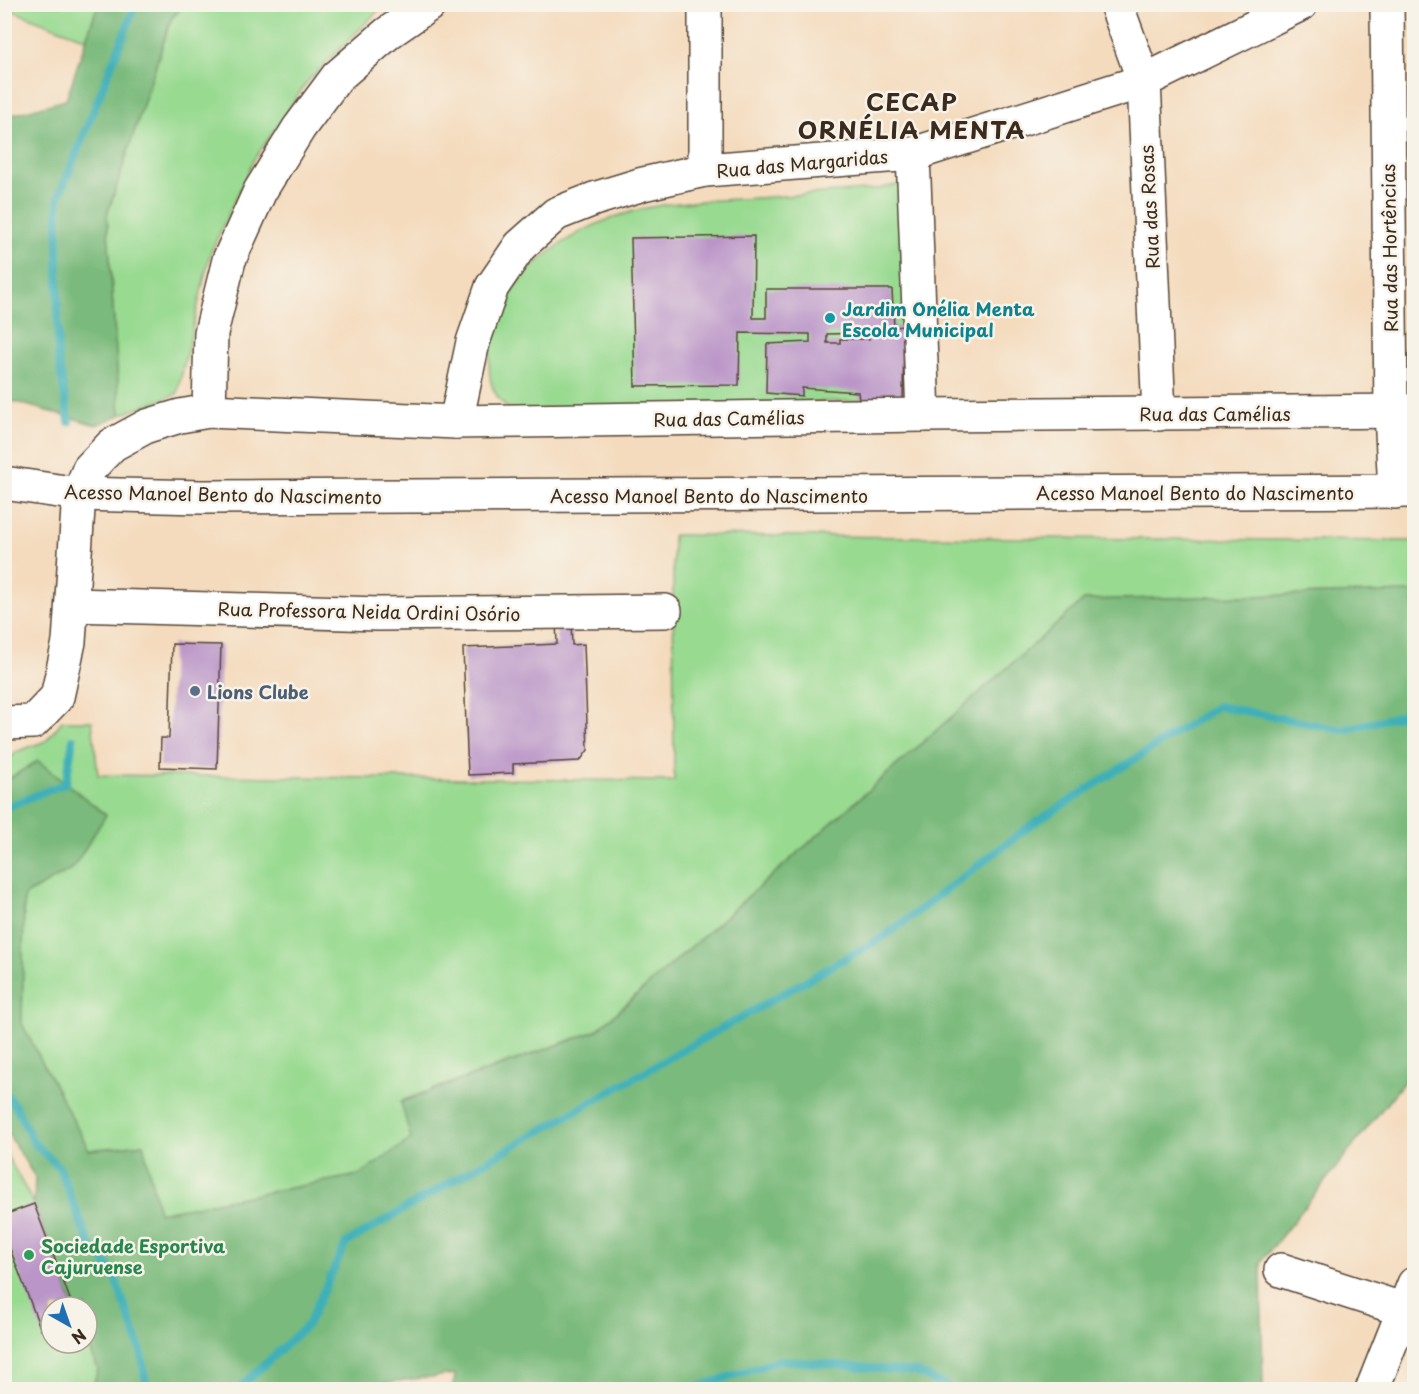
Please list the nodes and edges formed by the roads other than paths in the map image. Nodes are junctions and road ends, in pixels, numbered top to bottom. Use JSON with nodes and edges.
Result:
{"nodes":[{"id":1,"x":430,"y":4,"type":"edge"},
{"id":2,"x":705,"y":4,"type":"edge"},
{"id":3,"x":1116,"y":4,"type":"edge"},
{"id":4,"x":1301,"y":4,"type":"edge"},
{"id":5,"x":1387,"y":4,"type":"edge"},
{"id":6,"x":1144,"y":81,"type":"junction"},
{"id":7,"x":913,"y":154,"type":"junction"},
{"id":8,"x":705,"y":170,"type":"junction"},
{"id":9,"x":209,"y":411,"type":"junction"},
{"id":10,"x":1402,"y":412,"type":"edge"},
{"id":11,"x":1159,"y":414,"type":"junction"},
{"id":12,"x":923,"y":415,"type":"junction"},
{"id":13,"x":456,"y":422,"type":"junction"},
{"id":14,"x":4,"y":483,"type":"edge"},
{"id":15,"x":1405,"y":491,"type":"edge"},
{"id":16,"x":79,"y":494,"type":"junction"},
{"id":17,"x":73,"y":604,"type":"junction"},
{"id":18,"x":665,"y":611,"type":"dead end"},
{"id":19,"x":4,"y":723,"type":"edge"},
{"id":20,"x":1281,"y":1270,"type":"dead end"},
{"id":21,"x":1411,"y":1302,"type":"edge"},
{"id":22,"x":1372,"y":1389,"type":"edge"}],
"edges":[{"from":1,"to":9,"type":"street"},
{"from":2,"to":8,"type":"street"},
{"from":3,"to":6,"type":"street","name":"Rua das Rosas"},
{"from":4,"to":6,"type":"street","name":"Rua das Margaridas"},
{"from":5,"to":10,"type":"street","name":"Rua das Hortências"},
{"from":6,"to":7,"type":"street","name":"Rua das Margaridas"},
{"from":6,"to":11,"type":"street","name":"Rua das Rosas"},
{"from":7,"to":8,"type":"street","name":"Rua das Margaridas"},
{"from":7,"to":12,"type":"street"},
{"from":8,"to":13,"type":"street","name":"Rua das Margaridas"},
{"from":9,"to":13,"type":"street","name":"Rua das Camélias"},
{"from":9,"to":16,"type":"street","name":"Rua das Camélias"},
{"from":10,"to":11,"type":"street","name":"Rua das Camélias"},
{"from":10,"to":15,"type":"street","name":"Rua das Hortências"},
{"from":11,"to":12,"type":"street","name":"Rua das Camélias"},
{"from":12,"to":13,"type":"street","name":"Rua das Camélias"},
{"from":14,"to":16,"type":"street","name":"Acesso Manoel Bento do Nascimento"},
{"from":15,"to":16,"type":"street","name":"Acesso Manoel Bento do Nascimento"},
{"from":16,"to":17,"type":"street"},
{"from":17,"to":18,"type":"street","name":"Rua Professora Neida Ordini Osório"},
{"from":17,"to":19,"type":"street"},
{"from":20,"to":21,"type":"street"},
{"from":21,"to":22,"type":"street"}]}
